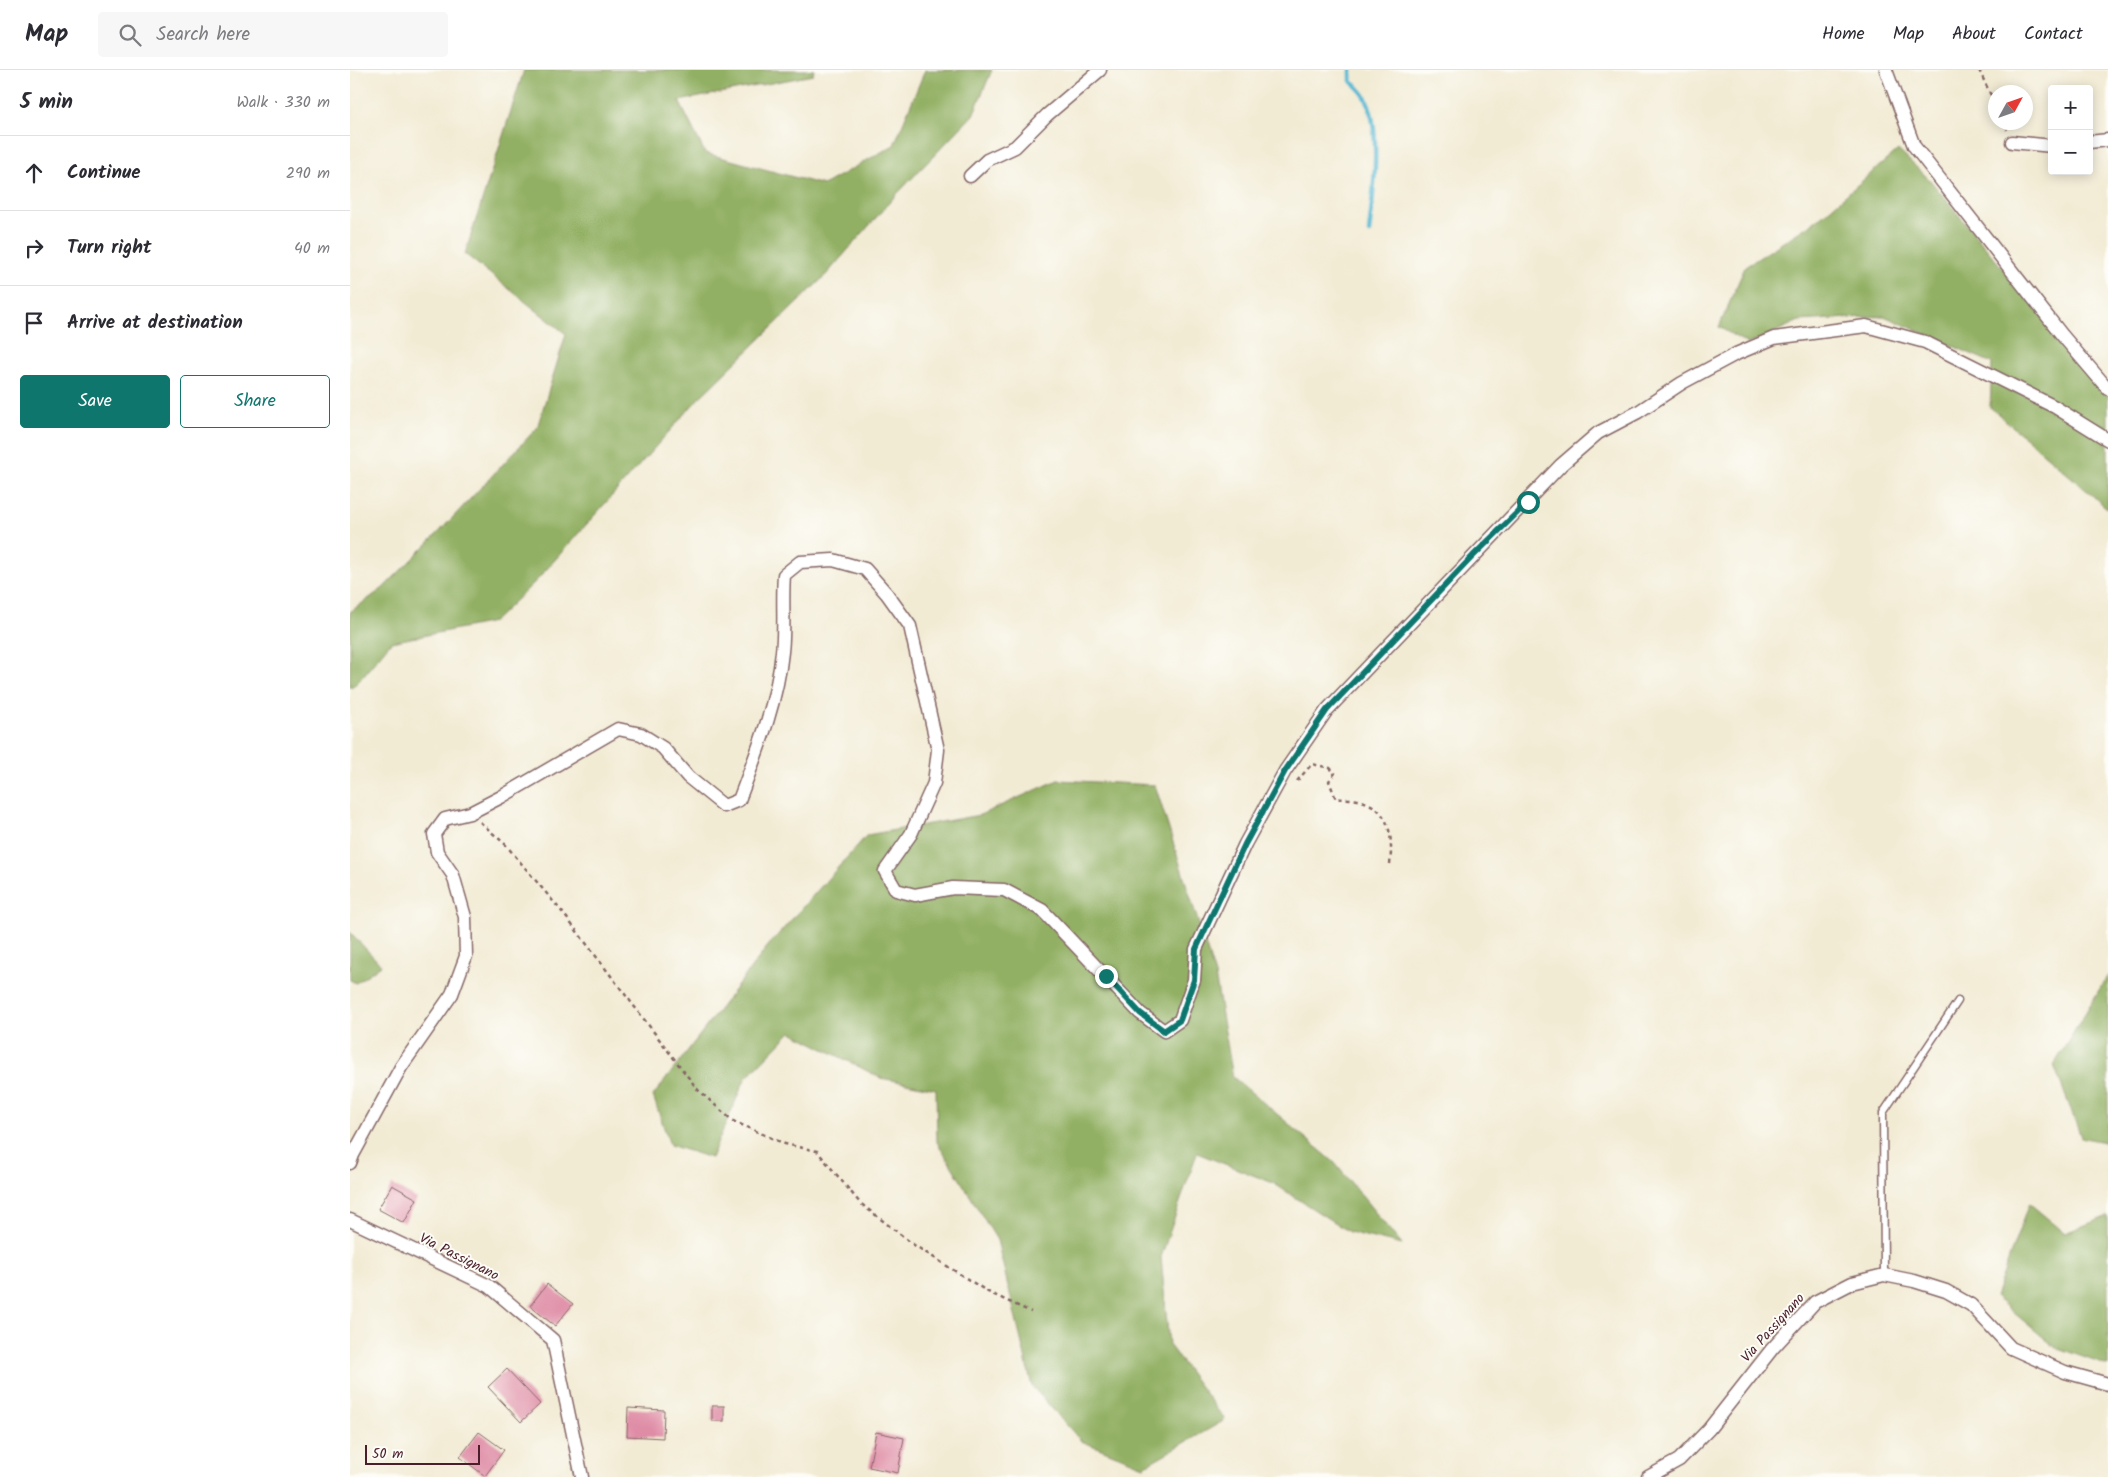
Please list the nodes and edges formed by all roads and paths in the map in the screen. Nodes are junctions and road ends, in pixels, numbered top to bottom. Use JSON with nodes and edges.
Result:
{"nodes":[{"id":1,"x":1100,"y":70,"type":"edge"},
{"id":2,"x":1886,"y":70,"type":"edge"},
{"id":3,"x":1979,"y":70,"type":"edge"},
{"id":4,"x":1988,"y":89,"type":"edge"},
{"id":5,"x":2108,"y":140,"type":"edge"},
{"id":6,"x":2012,"y":142,"type":"dead end"},
{"id":7,"x":2093,"y":142,"type":"edge"},
{"id":8,"x":2048,"y":146,"type":"edge"},
{"id":9,"x":970,"y":176,"type":"dead end"},
{"id":10,"x":2108,"y":389,"type":"edge"},
{"id":11,"x":2108,"y":440,"type":"edge"},
{"id":12,"x":1285,"y":771,"type":"junction"},
{"id":13,"x":470,"y":813,"type":"junction"},
{"id":14,"x":1390,"y":864,"type":"dead end"},
{"id":15,"x":1958,"y":1001,"type":"dead end"},
{"id":16,"x":350,"y":1163,"type":"edge"},
{"id":17,"x":350,"y":1220,"type":"edge"},
{"id":18,"x":1884,"y":1276,"type":"junction"},
{"id":19,"x":1031,"y":1312,"type":"dead end"},
{"id":20,"x":2108,"y":1384,"type":"edge"},
{"id":21,"x":582,"y":1477,"type":"edge"},
{"id":22,"x":1648,"y":1477,"type":"edge"}],
"edges":[{"from":1,"to":9,"type":"street"},
{"from":2,"to":10,"type":"street"},
{"from":3,"to":4,"type":"path"},
{"from":5,"to":7,"type":"street"},
{"from":6,"to":8,"type":"street"},
{"from":11,"to":12,"type":"street"},
{"from":12,"to":13,"type":"street"},
{"from":12,"to":14,"type":"path"},
{"from":13,"to":16,"type":"street"},
{"from":13,"to":19,"type":"path"},
{"from":15,"to":18,"type":"lane"},
{"from":17,"to":21,"type":"street","name":"Via Passignano"},
{"from":18,"to":20,"type":"street","name":"Via Passignano"},
{"from":18,"to":22,"type":"street","name":"Via Passignano"}]}
